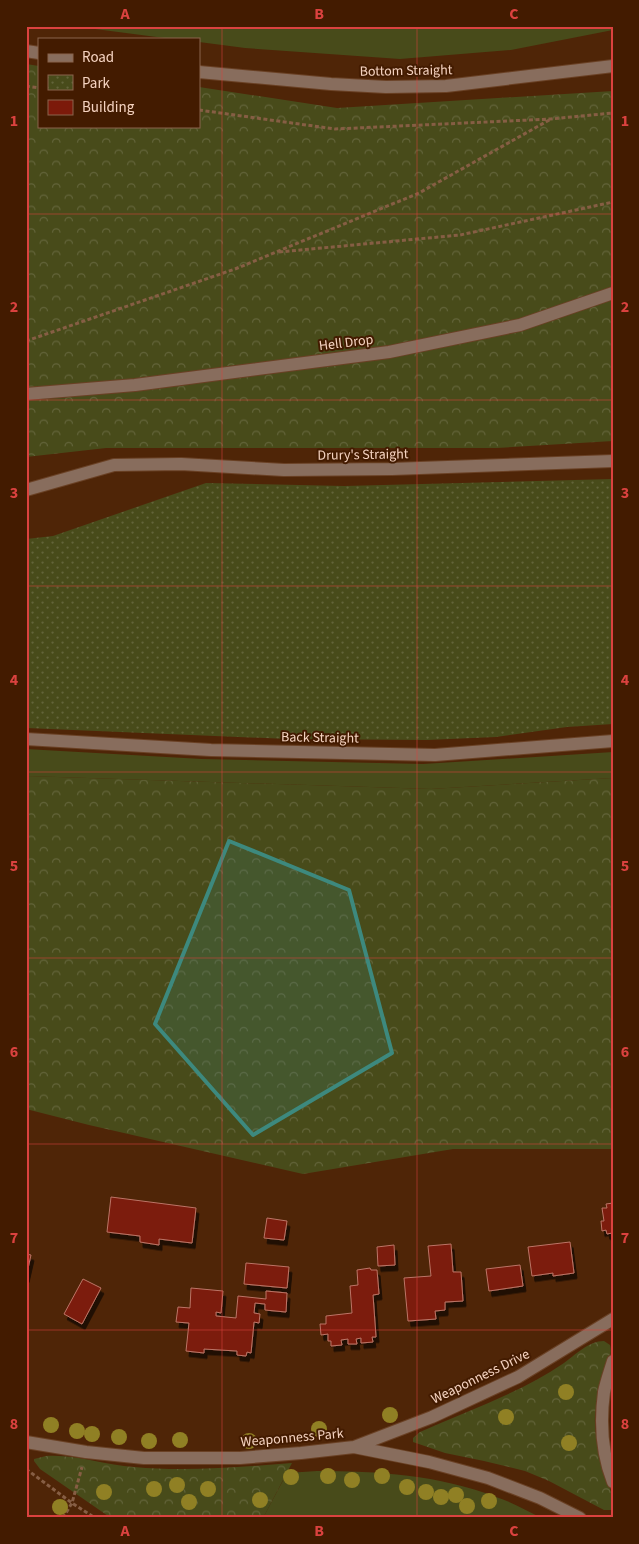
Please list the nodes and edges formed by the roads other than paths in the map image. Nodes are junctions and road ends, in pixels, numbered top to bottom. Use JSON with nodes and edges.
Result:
{"nodes":[{"id":1,"x":613,"y":66,"type":"edge"},
{"id":2,"x":200,"y":72,"type":"edge"},
{"id":3,"x":613,"y":293,"type":"edge"},
{"id":4,"x":26,"y":394,"type":"edge"},
{"id":5,"x":613,"y":461,"type":"edge"},
{"id":6,"x":26,"y":490,"type":"edge"},
{"id":7,"x":26,"y":739,"type":"edge"},
{"id":8,"x":613,"y":741,"type":"edge"},
{"id":9,"x":613,"y":1319,"type":"edge"},
{"id":10,"x":613,"y":1361,"type":"edge"},
{"id":11,"x":26,"y":1442,"type":"edge"},
{"id":12,"x":354,"y":1447,"type":"junction"},
{"id":13,"x":613,"y":1482,"type":"edge"},
{"id":14,"x":580,"y":1518,"type":"edge"}],
"edges":[{"from":1,"to":2,"type":"street","name":"Bottom Straight"},
{"from":3,"to":4,"type":"street","name":"Hell Drop"},
{"from":5,"to":6,"type":"street","name":"Drury's Straight"},
{"from":7,"to":8,"type":"street","name":"Back Straight"},
{"from":9,"to":12,"type":"street","name":"Weaponness Drive"},
{"from":10,"to":13,"type":"street"},
{"from":11,"to":12,"type":"street","name":"Weaponness Park"},
{"from":12,"to":14,"type":"street","name":"Weaponness Park"}]}
